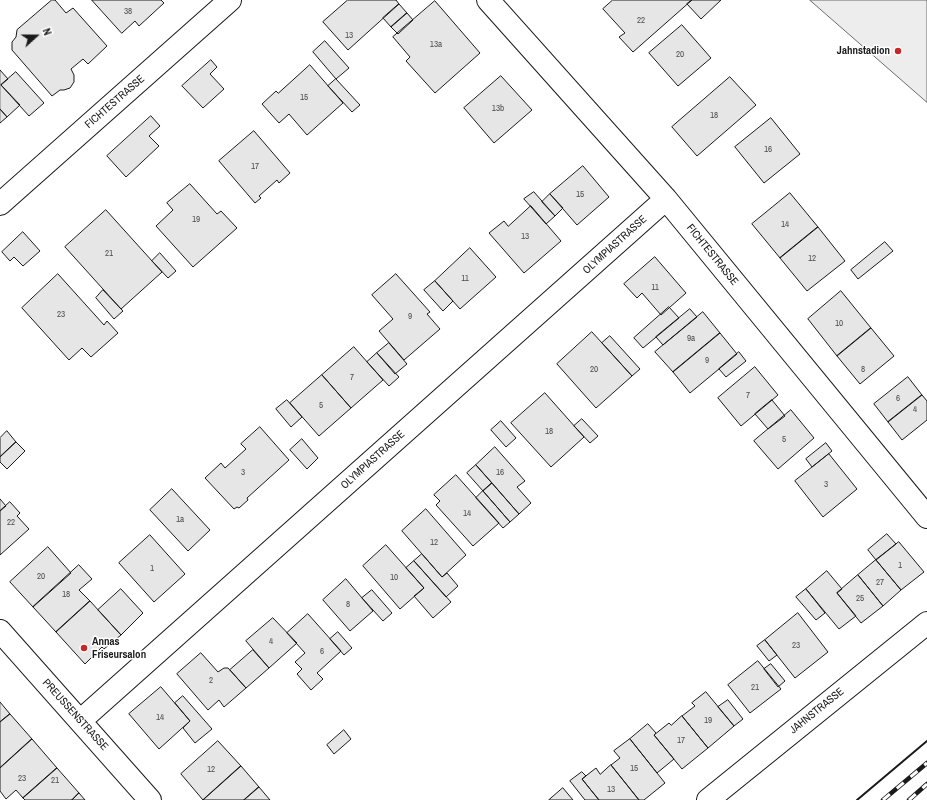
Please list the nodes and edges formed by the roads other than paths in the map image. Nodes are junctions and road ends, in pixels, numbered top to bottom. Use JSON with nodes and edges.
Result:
{"nodes":[{"id":1,"x":230,"y":0,"type":"edge"},
{"id":2,"x":488,"y":0,"type":"edge"},
{"id":3,"x":666,"y":199,"type":"junction"},
{"id":4,"x":0,"y":204,"type":"edge"},
{"id":5,"x":927,"y":517,"type":"edge"},
{"id":6,"x":927,"y":622,"type":"edge"},
{"id":7,"x":0,"y":631,"type":"edge"},
{"id":8,"x":80,"y":721,"type":"junction"},
{"id":9,"x":150,"y":800,"type":"edge"},
{"id":10,"x":708,"y":800,"type":"edge"}],
"edges":[{"from":1,"to":4,"type":"street","name":"FICHTESTRASSE"},
{"from":2,"to":3,"type":"street","name":"FICHTESTRASSE"},
{"from":3,"to":5,"type":"street","name":"FICHTESTRASSE"},
{"from":3,"to":8,"type":"street","name":"OLYMPIASTRASSE"},
{"from":6,"to":10,"type":"street","name":"JAHNSTRASSE"},
{"from":7,"to":8,"type":"street","name":"PREUSSENSTRASSE"},
{"from":8,"to":9,"type":"street","name":"PREUSSENSTRASSE"}]}
